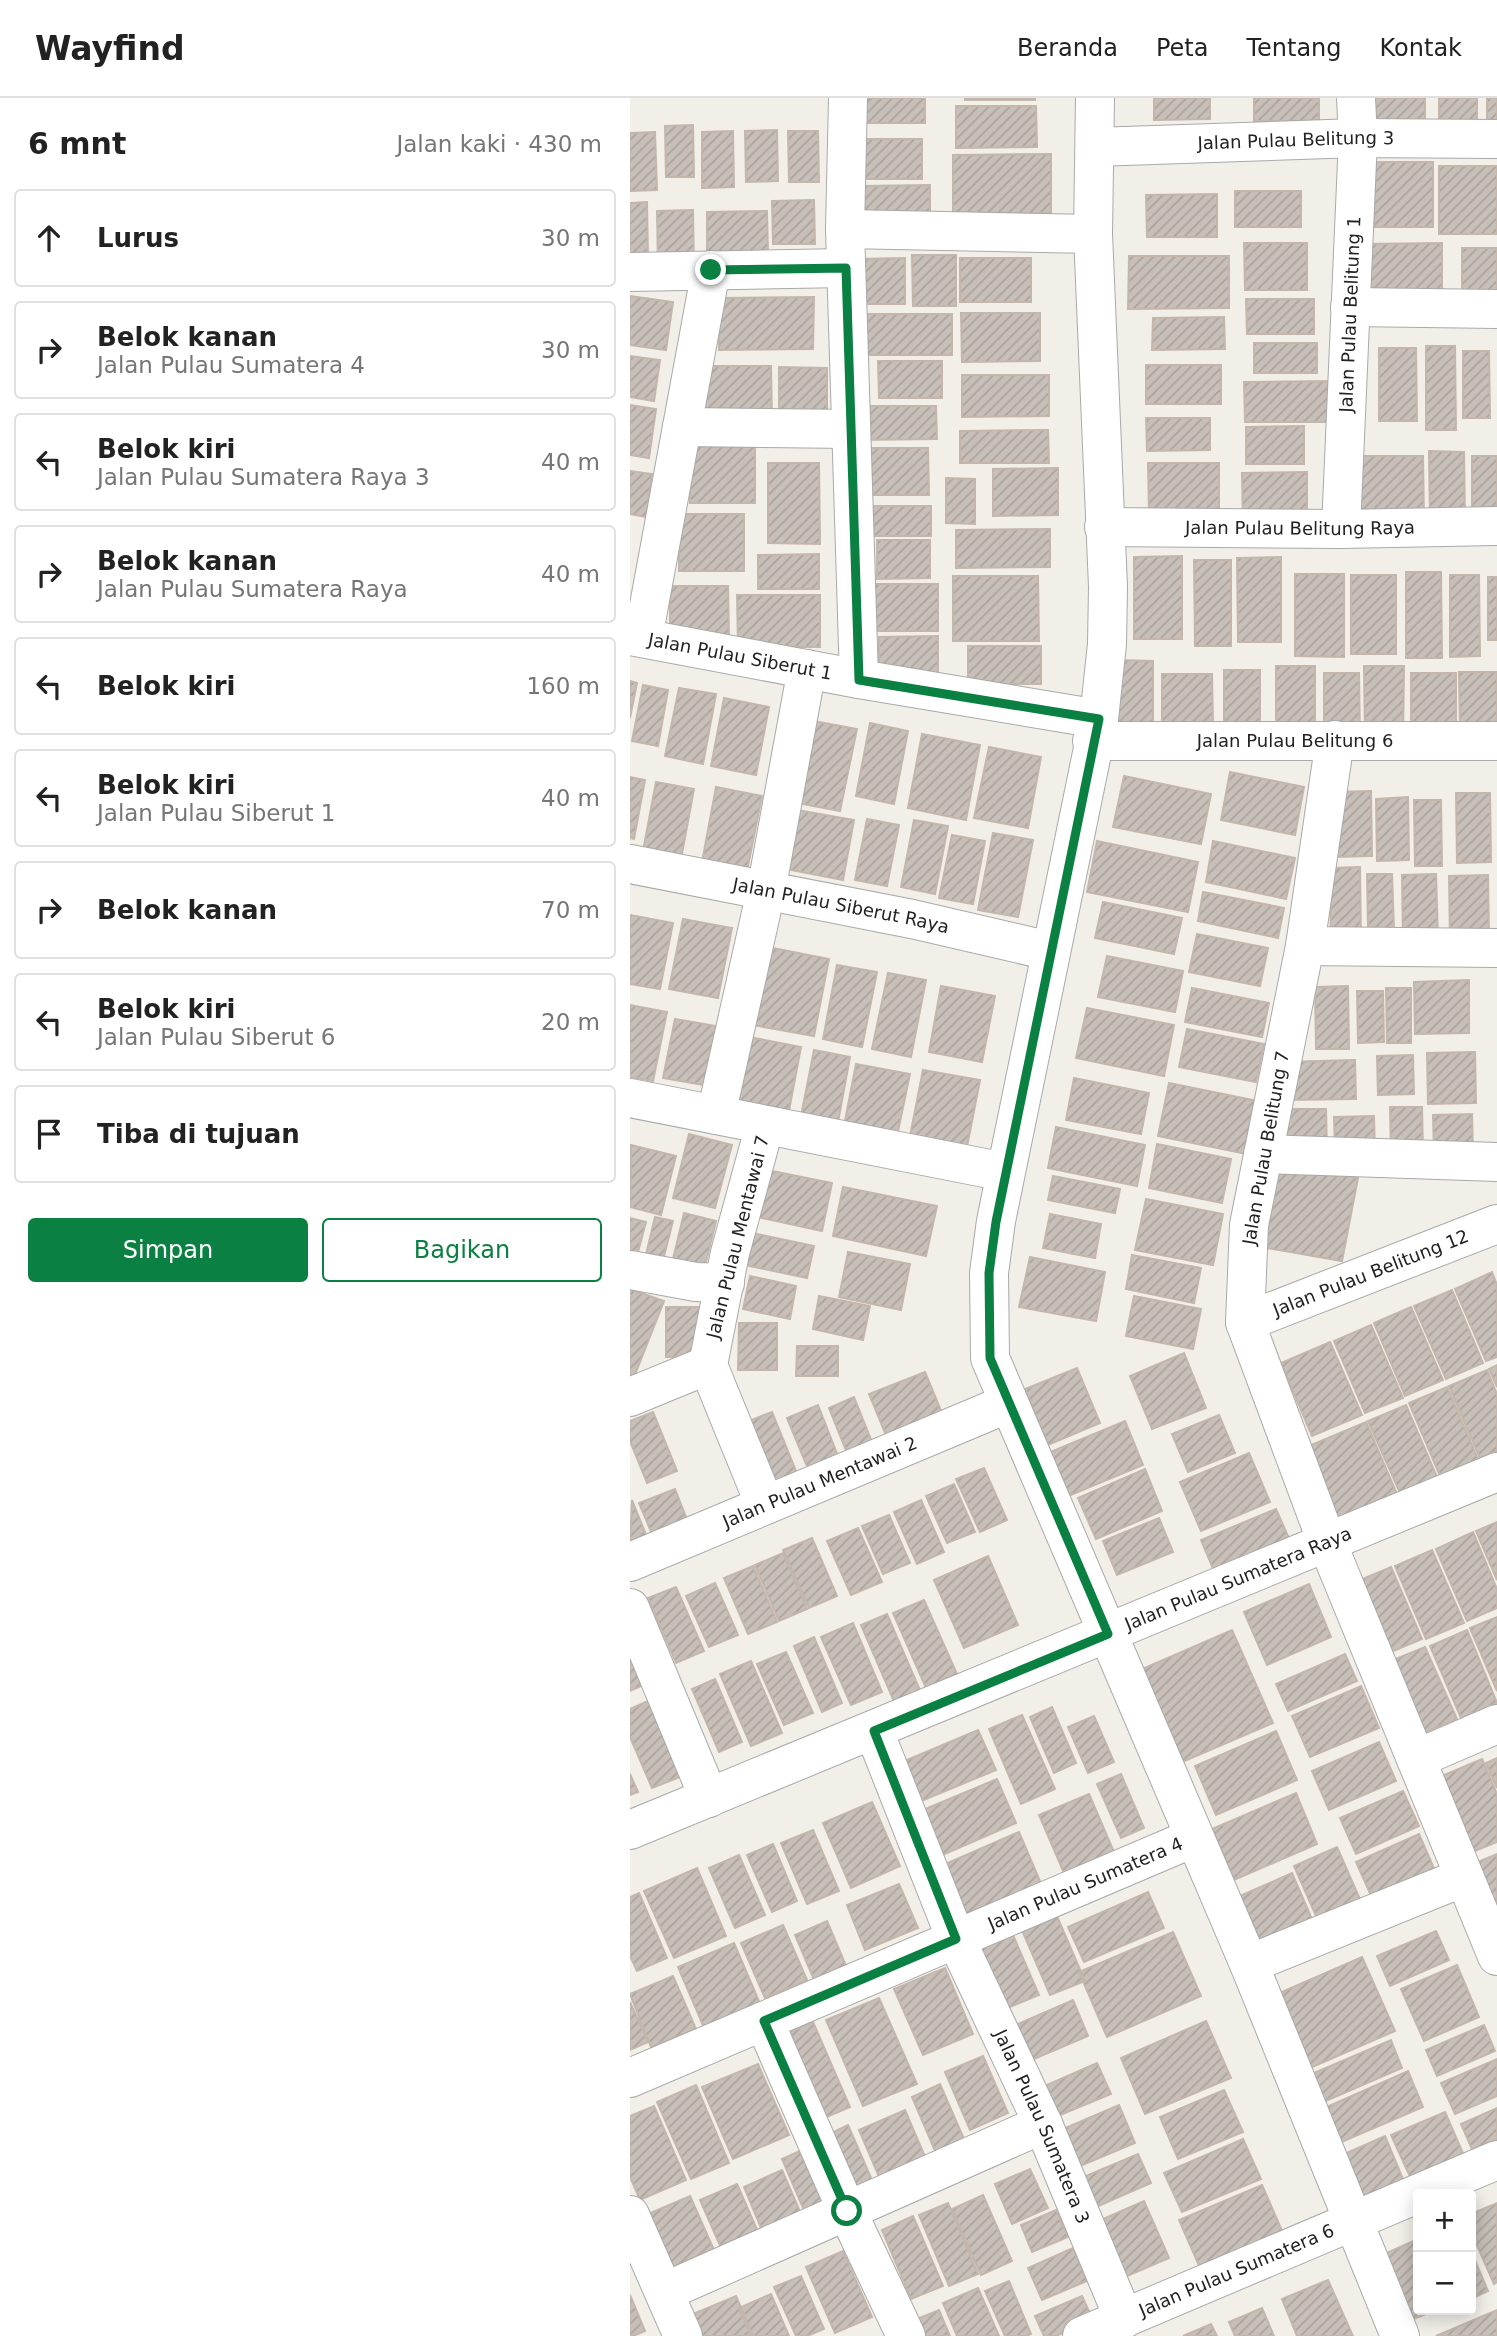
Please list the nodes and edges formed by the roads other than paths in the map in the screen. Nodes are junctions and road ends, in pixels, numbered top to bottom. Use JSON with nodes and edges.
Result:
{"nodes":[{"id":1,"x":848,"y":98,"type":"edge"},
{"id":2,"x":1095,"y":98,"type":"edge"},
{"id":3,"x":1356,"y":98,"type":"edge"},
{"id":4,"x":1358,"y":138,"type":"junction"},
{"id":5,"x":1497,"y":139,"type":"edge"},
{"id":6,"x":1095,"y":147,"type":"junction"},
{"id":7,"x":845,"y":229,"type":"junction"},
{"id":8,"x":1093,"y":234,"type":"junction"},
{"id":9,"x":846,"y":268,"type":"junction"},
{"id":10,"x":711,"y":270,"type":"junction"},
{"id":11,"x":630,"y":272,"type":"edge"},
{"id":12,"x":1350,"y":307,"type":"junction"},
{"id":13,"x":1497,"y":310,"type":"edge"},
{"id":14,"x":682,"y":427,"type":"junction"},
{"id":15,"x":851,"y":429,"type":"junction"},
{"id":16,"x":1497,"y":526,"type":"edge"},
{"id":17,"x":1104,"y":527,"type":"junction"},
{"id":18,"x":1341,"y":529,"type":"junction"},
{"id":19,"x":636,"y":637,"type":"edge"},
{"id":20,"x":807,"y":669,"type":"junction"},
{"id":21,"x":859,"y":680,"type":"junction"},
{"id":22,"x":1096,"y":730,"type":"junction"},
{"id":23,"x":1335,"y":740,"type":"junction"},
{"id":24,"x":1497,"y":741,"type":"edge"},
{"id":25,"x":630,"y":864,"type":"edge"},
{"id":26,"x":766,"y":891,"type":"junction"},
{"id":27,"x":1305,"y":946,"type":"junction"},
{"id":28,"x":1497,"y":948,"type":"edge"},
{"id":29,"x":1050,"y":950,"type":"junction"},
{"id":30,"x":630,"y":1098,"type":"edge"},
{"id":31,"x":716,"y":1115,"type":"junction"},
{"id":32,"x":765,"y":1125,"type":"junction"},
{"id":33,"x":1263,"y":1154,"type":"junction"},
{"id":34,"x":1497,"y":1162,"type":"edge"},
{"id":35,"x":1005,"y":1172,"type":"junction"},
{"id":36,"x":1497,"y":1224,"type":"edge"},
{"id":37,"x":630,"y":1270,"type":"edge"},
{"id":38,"x":725,"y":1283,"type":"junction"},
{"id":39,"x":1245,"y":1322,"type":"junction"},
{"id":40,"x":708,"y":1366,"type":"junction"},
{"id":41,"x":630,"y":1397,"type":"edge"},
{"id":42,"x":1009,"y":1403,"type":"junction"},
{"id":43,"x":1497,"y":1472,"type":"edge"},
{"id":44,"x":765,"y":1505,"type":"junction"},
{"id":45,"x":1328,"y":1545,"type":"junction"},
{"id":46,"x":630,"y":1562,"type":"edge"},
{"id":47,"x":630,"y":1608,"type":"edge"},
{"id":48,"x":1108,"y":1634,"type":"junction"},
{"id":49,"x":1497,"y":1724,"type":"edge"},
{"id":50,"x":874,"y":1731,"type":"junction"},
{"id":51,"x":1416,"y":1759,"type":"junction"},
{"id":52,"x":709,"y":1798,"type":"junction"},
{"id":53,"x":630,"y":1830,"type":"edge"},
{"id":54,"x":1193,"y":1838,"type":"junction"},
{"id":55,"x":1464,"y":1877,"type":"junction"},
{"id":56,"x":956,"y":1939,"type":"junction"},
{"id":57,"x":1495,"y":1945,"type":"edge"},
{"id":58,"x":1249,"y":1964,"type":"junction"},
{"id":59,"x":764,"y":2021,"type":"junction"},
{"id":60,"x":630,"y":2078,"type":"edge"},
{"id":61,"x":1043,"y":2124,"type":"junction"},
{"id":62,"x":1497,"y":2160,"type":"edge"},
{"id":63,"x":847,"y":2211,"type":"junction"},
{"id":64,"x":630,"y":2215,"type":"edge"},
{"id":65,"x":1353,"y":2222,"type":"junction"},
{"id":66,"x":664,"y":2292,"type":"junction"},
{"id":67,"x":1124,"y":2319,"type":"junction"},
{"id":68,"x":683,"y":2336,"type":"edge"},
{"id":69,"x":906,"y":2336,"type":"edge"},
{"id":70,"x":1082,"y":2336,"type":"edge"},
{"id":71,"x":1401,"y":2336,"type":"edge"}],
"edges":[{"from":1,"to":7,"type":"street"},
{"from":2,"to":6,"type":"street"},
{"from":3,"to":4,"type":"street","name":"Jalan Pulau Belitung 1"},
{"from":4,"to":5,"type":"street","name":"Jalan Pulau Belitung 3"},
{"from":4,"to":6,"type":"street","name":"Jalan Pulau Belitung 3"},
{"from":4,"to":12,"type":"street","name":"Jalan Pulau Belitung 1"},
{"from":6,"to":8,"type":"street"},
{"from":7,"to":8,"type":"street"},
{"from":7,"to":9,"type":"street"},
{"from":8,"to":17,"type":"street"},
{"from":9,"to":10,"type":"street"},
{"from":9,"to":15,"type":"street"},
{"from":10,"to":11,"type":"street"},
{"from":10,"to":14,"type":"street"},
{"from":12,"to":13,"type":"street"},
{"from":12,"to":18,"type":"street","name":"Jalan Pulau Belitung 1"},
{"from":14,"to":15,"type":"street"},
{"from":14,"to":19,"type":"street"},
{"from":15,"to":21,"type":"street"},
{"from":16,"to":18,"type":"street","name":"Jalan Pulau Belitung Raya"},
{"from":17,"to":18,"type":"street","name":"Jalan Pulau Belitung Raya"},
{"from":17,"to":22,"type":"street"},
{"from":19,"to":20,"type":"street","name":"Jalan Pulau Siberut 1"},
{"from":20,"to":21,"type":"street","name":"Jalan Pulau Siberut 1"},
{"from":20,"to":26,"type":"street"},
{"from":21,"to":22,"type":"street","name":"Jalan Pulau Siberut 1"},
{"from":22,"to":23,"type":"street","name":"Jalan Pulau Belitung 6"},
{"from":22,"to":29,"type":"street"},
{"from":23,"to":24,"type":"street","name":"Jalan Pulau Belitung 6"},
{"from":23,"to":27,"type":"street","name":"Jalan Pulau Belitung 7"},
{"from":25,"to":26,"type":"street","name":"Jalan Pulau Siberut Raya"},
{"from":26,"to":29,"type":"street","name":"Jalan Pulau Siberut Raya"},
{"from":26,"to":31,"type":"street"},
{"from":27,"to":28,"type":"street"},
{"from":27,"to":33,"type":"street","name":"Jalan Pulau Belitung 7"},
{"from":29,"to":35,"type":"street"},
{"from":30,"to":31,"type":"street"},
{"from":31,"to":32,"type":"street"},
{"from":32,"to":35,"type":"street"},
{"from":32,"to":38,"type":"street","name":"Jalan Pulau Mentawai 7"},
{"from":33,"to":34,"type":"street"},
{"from":33,"to":39,"type":"street","name":"Jalan Pulau Belitung 7"},
{"from":35,"to":42,"type":"street"},
{"from":36,"to":39,"type":"street","name":"Jalan Pulau Belitung 12"},
{"from":37,"to":38,"type":"street"},
{"from":38,"to":40,"type":"street","name":"Jalan Pulau Mentawai 7"},
{"from":39,"to":45,"type":"street","name":"Jalan Pulau Belitung 7"},
{"from":40,"to":41,"type":"street"},
{"from":40,"to":44,"type":"street"},
{"from":42,"to":44,"type":"street","name":"Jalan Pulau Mentawai 2"},
{"from":42,"to":48,"type":"street"},
{"from":43,"to":45,"type":"street","name":"Jalan Pulau Sumatera Raya"},
{"from":44,"to":46,"type":"street","name":"Jalan Pulau Mentawai 2"},
{"from":45,"to":48,"type":"street","name":"Jalan Pulau Sumatera Raya"},
{"from":45,"to":51,"type":"street","name":"Jalan Pulau Belitung 7"},
{"from":47,"to":52,"type":"street"},
{"from":48,"to":50,"type":"street","name":"Jalan Pulau Sumatera Raya"},
{"from":48,"to":54,"type":"street"},
{"from":49,"to":51,"type":"street"},
{"from":50,"to":52,"type":"street","name":"Jalan Pulau Sumatera Raya"},
{"from":50,"to":56,"type":"street","name":"Jalan Pulau Sumatera 3"},
{"from":51,"to":55,"type":"street","name":"Jalan Pulau Belitung 7"},
{"from":52,"to":53,"type":"street","name":"Jalan Pulau Sumatera Raya"},
{"from":54,"to":56,"type":"street","name":"Jalan Pulau Sumatera 4"},
{"from":54,"to":58,"type":"street"},
{"from":55,"to":57,"type":"street","name":"Jalan Pulau Belitung 7"},
{"from":55,"to":58,"type":"street"},
{"from":56,"to":59,"type":"street","name":"Jalan Pulau Sumatera 4"},
{"from":56,"to":61,"type":"street","name":"Jalan Pulau Sumatera 3"},
{"from":58,"to":65,"type":"street"},
{"from":59,"to":60,"type":"street","name":"Jalan Pulau Sumatera 4"},
{"from":59,"to":63,"type":"street"},
{"from":61,"to":63,"type":"street"},
{"from":61,"to":67,"type":"street","name":"Jalan Pulau Sumatera 3"},
{"from":62,"to":65,"type":"street","name":"Jalan Pulau Sumatera 6"},
{"from":63,"to":66,"type":"street"},
{"from":63,"to":69,"type":"street"},
{"from":64,"to":66,"type":"street"},
{"from":65,"to":67,"type":"street","name":"Jalan Pulau Sumatera 6"},
{"from":65,"to":71,"type":"street"},
{"from":66,"to":68,"type":"street"},
{"from":67,"to":70,"type":"street","name":"Jalan Pulau Sumatera 6"}]}
